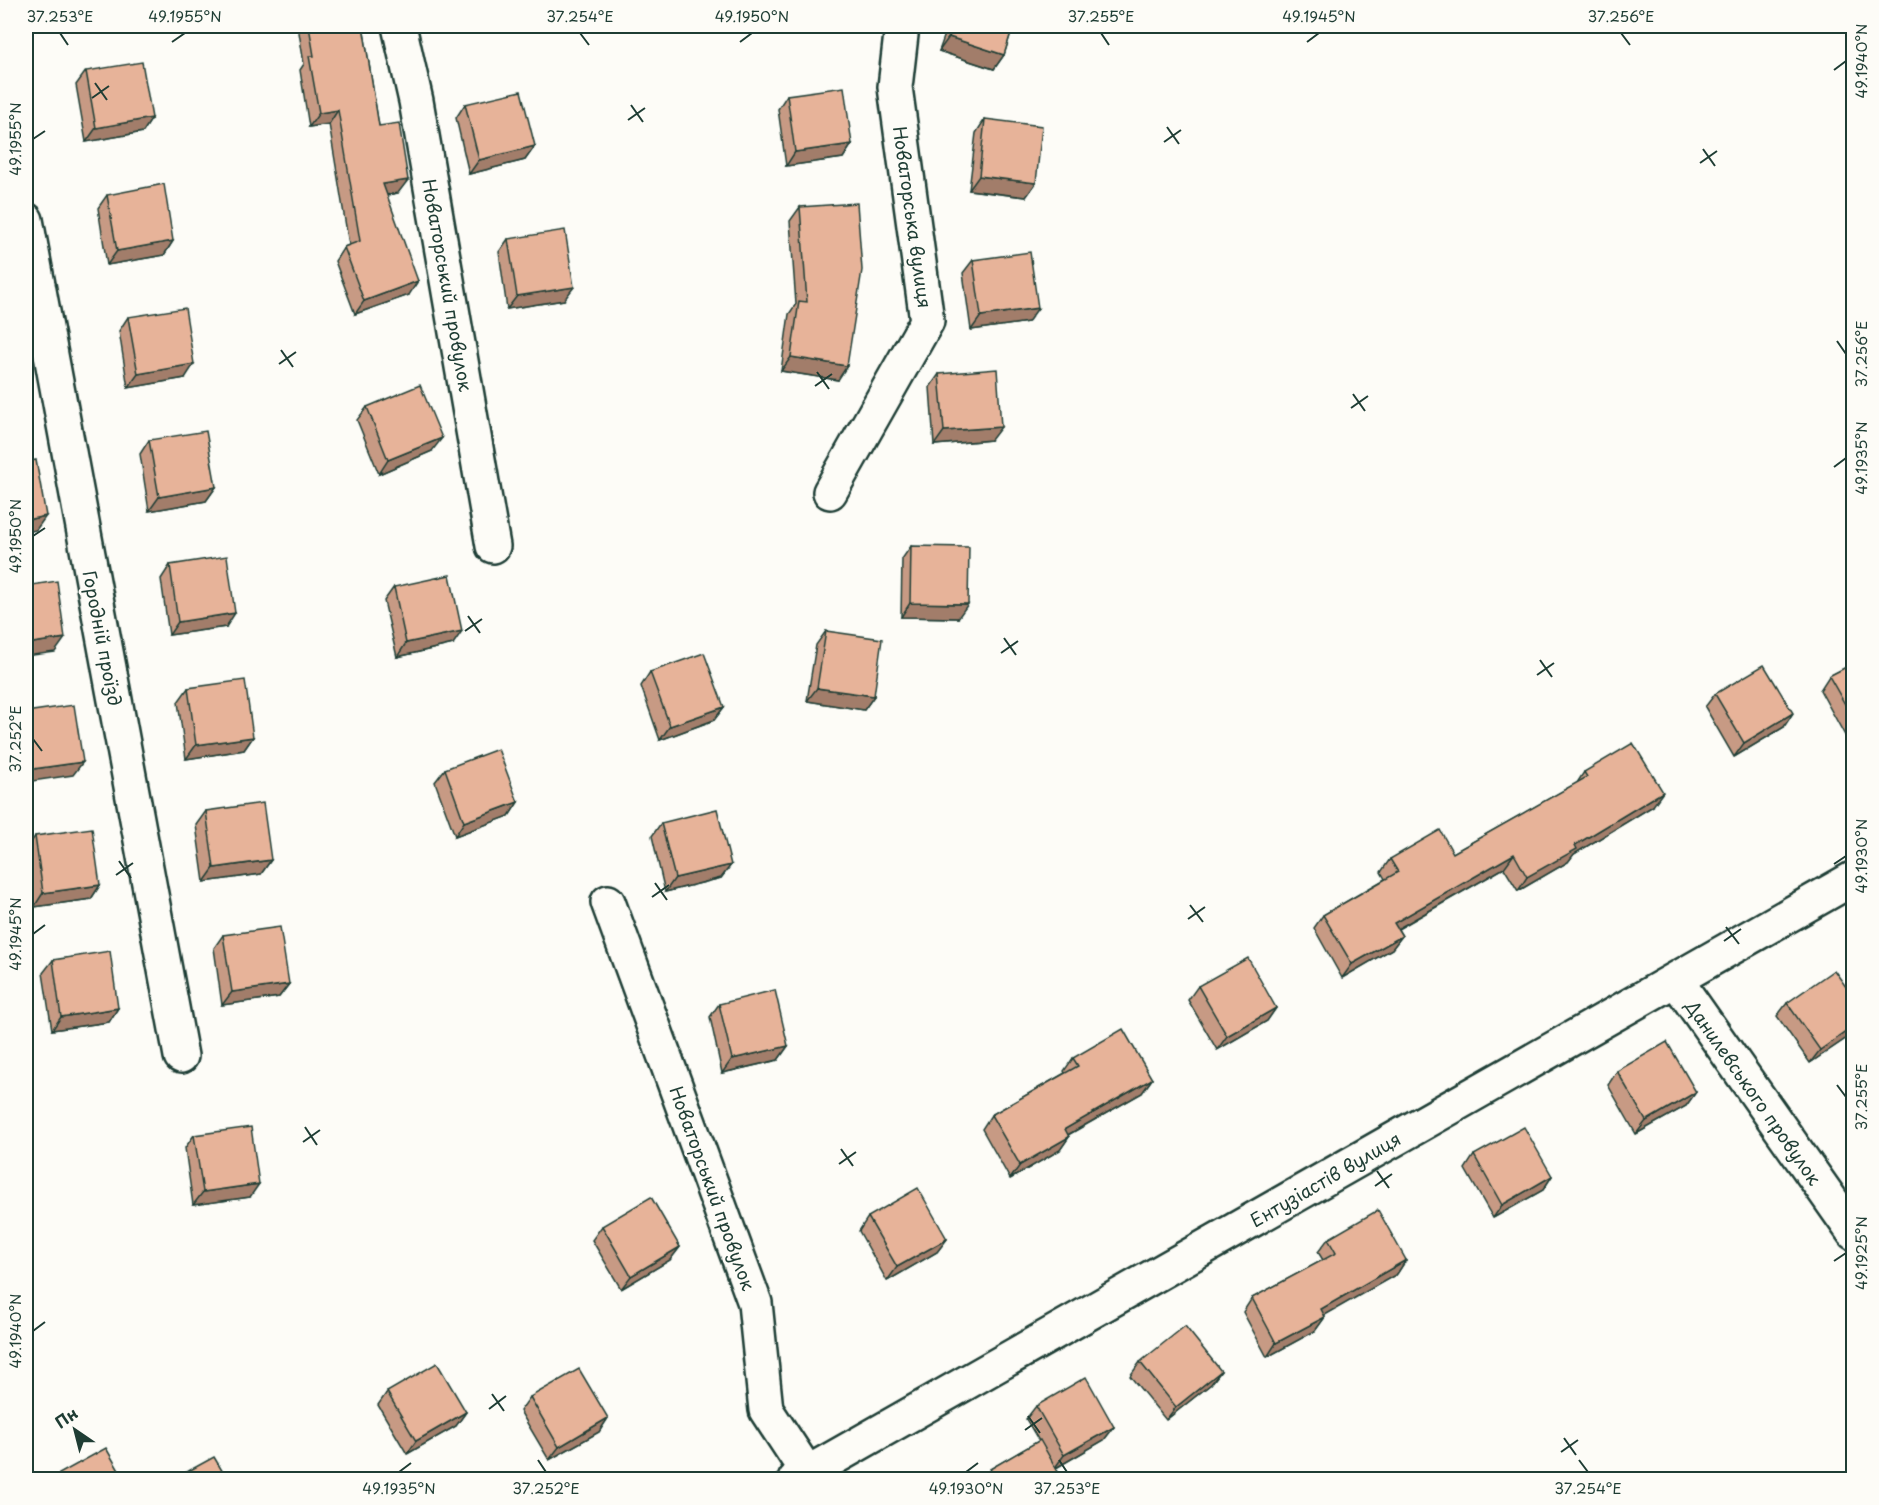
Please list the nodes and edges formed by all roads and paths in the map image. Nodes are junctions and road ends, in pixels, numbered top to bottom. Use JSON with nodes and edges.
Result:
{"nodes":[{"id":1,"x":399,"y":26,"type":"edge"},
{"id":2,"x":902,"y":26,"type":"edge"},
{"id":3,"x":26,"y":220,"type":"edge"},
{"id":4,"x":830,"y":492,"type":"dead end"},
{"id":5,"x":493,"y":546,"type":"dead end"},
{"id":6,"x":1854,"y":878,"type":"edge"},
{"id":7,"x":608,"y":902,"type":"dead end"},
{"id":8,"x":1676,"y":980,"type":"junction"},
{"id":9,"x":181,"y":1056,"type":"dead end"},
{"id":10,"x":1854,"y":1233,"type":"edge"},
{"id":11,"x":805,"y":1477,"type":"edge"}],
"edges":[{"from":1,"to":5,"type":"street","name":"Новаторський провулок"},
{"from":2,"to":4,"type":"street","name":"Новаторська вулиця"},
{"from":3,"to":9,"type":"street","name":"Городній проїзд"},
{"from":6,"to":8,"type":"street","name":"Ентузіастів вулиця"},
{"from":7,"to":11,"type":"street","name":"Новаторський провулок"},
{"from":8,"to":10,"type":"street","name":"Данилевського провулок"},
{"from":8,"to":11,"type":"street","name":"Ентузіастів вулиця"}]}
